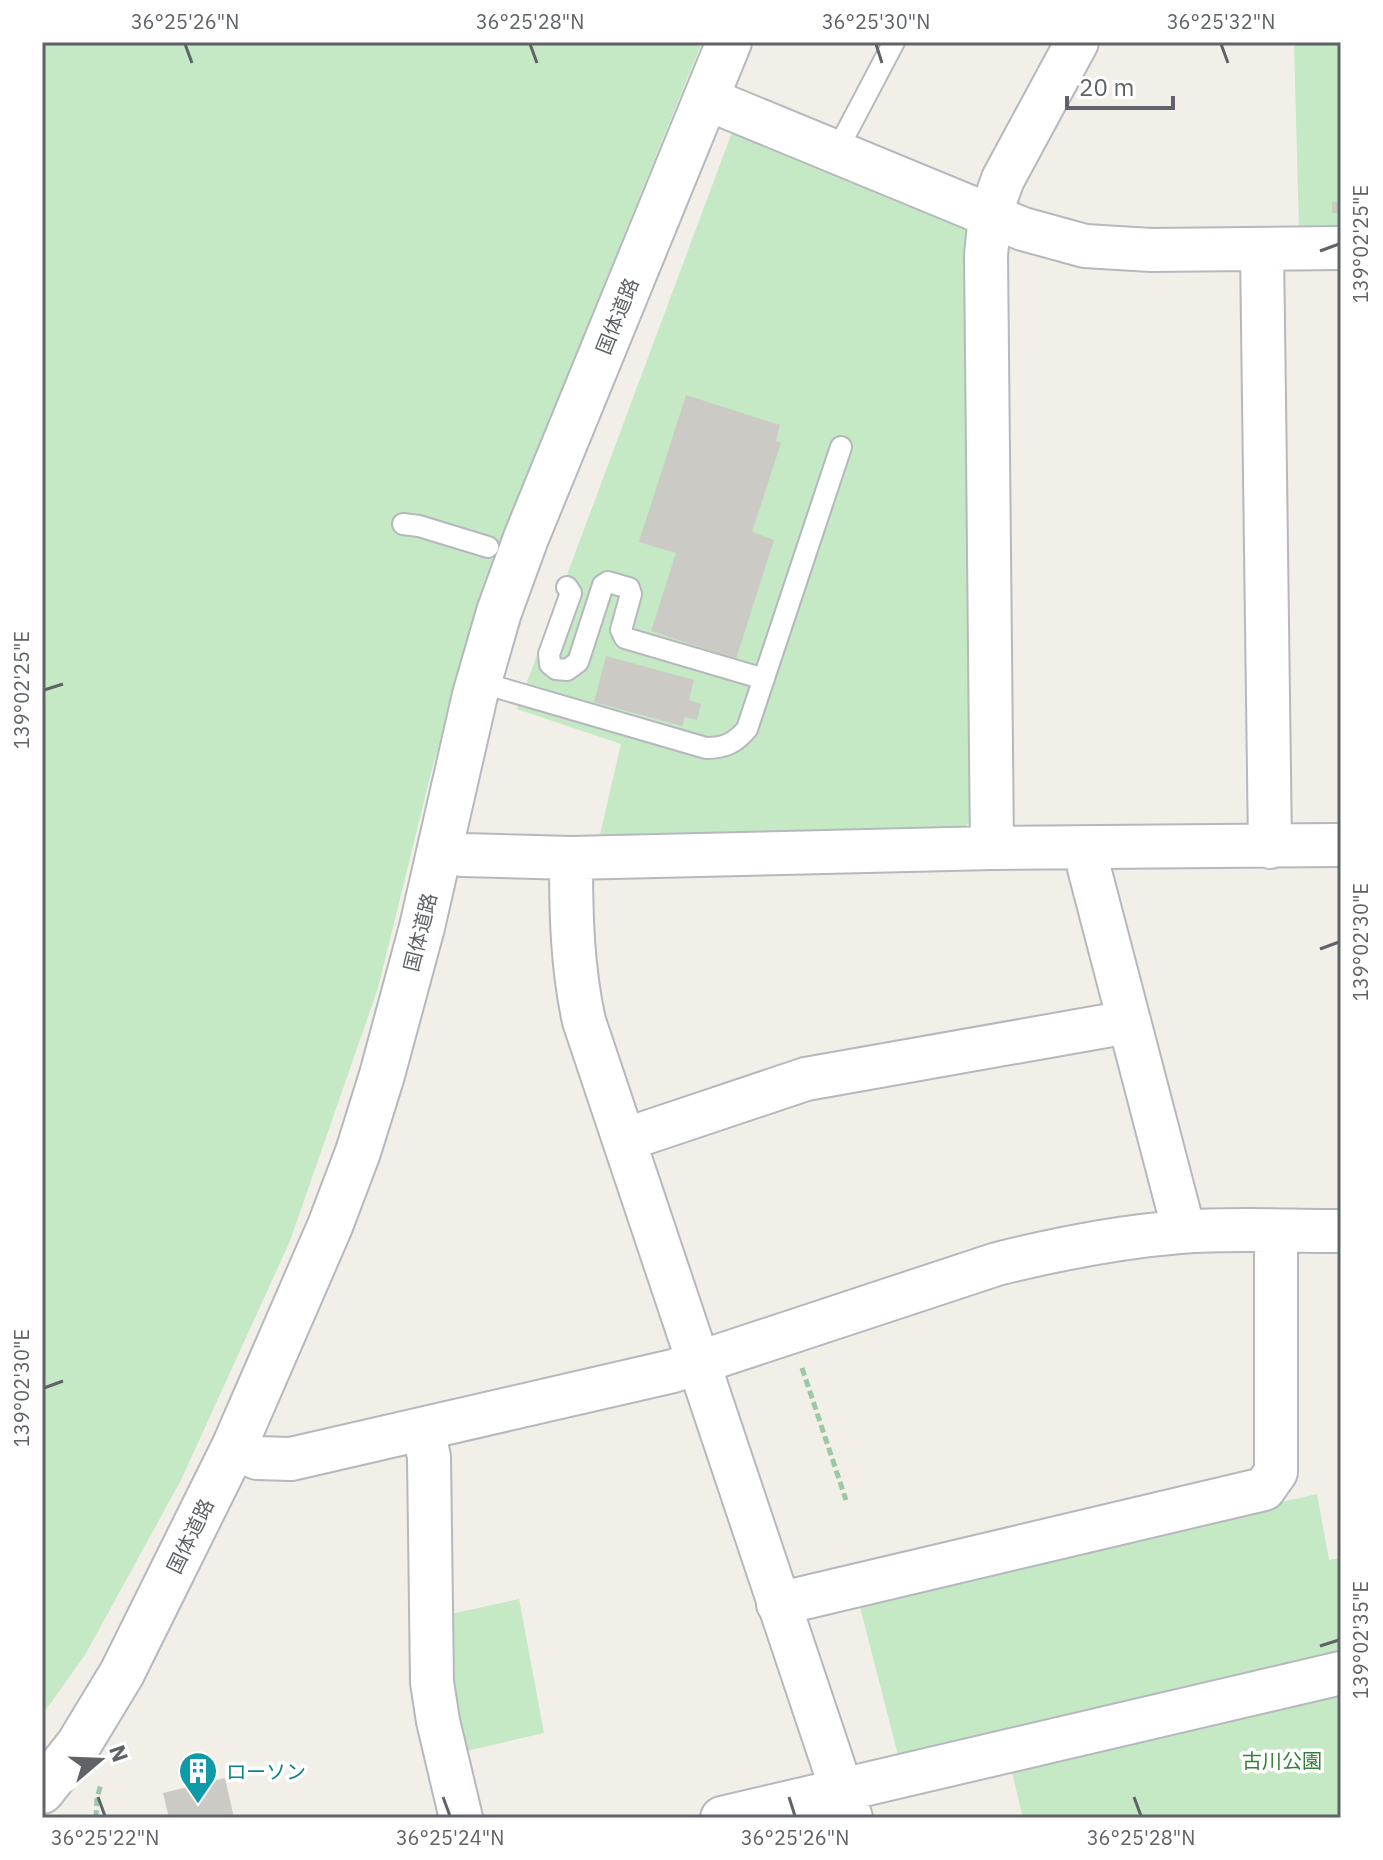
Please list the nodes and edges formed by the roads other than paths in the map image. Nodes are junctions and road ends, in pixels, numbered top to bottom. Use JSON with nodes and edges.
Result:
{"nodes":[{"id":1,"x":729,"y":42,"type":"edge"},
{"id":2,"x":894,"y":42,"type":"edge"},
{"id":3,"x":1077,"y":42,"type":"edge"},
{"id":4,"x":705,"y":98,"type":"junction"},
{"id":5,"x":838,"y":153,"type":"junction"},
{"id":6,"x":990,"y":215,"type":"junction"},
{"id":7,"x":1341,"y":248,"type":"edge"},
{"id":8,"x":1262,"y":250,"type":"junction"},
{"id":9,"x":841,"y":447,"type":"dead end"},
{"id":10,"x":403,"y":524,"type":"dead end"},
{"id":11,"x":488,"y":547,"type":"dead end"},
{"id":12,"x":567,"y":587,"type":"dead end"},
{"id":13,"x":764,"y":679,"type":"junction"},
{"id":14,"x":479,"y":682,"type":"junction"},
{"id":15,"x":1341,"y":845,"type":"edge"},
{"id":16,"x":1270,"y":847,"type":"junction"},
{"id":17,"x":992,"y":848,"type":"junction"},
{"id":18,"x":1091,"y":849,"type":"junction"},
{"id":19,"x":440,"y":851,"type":"junction"},
{"id":20,"x":571,"y":858,"type":"junction"},
{"id":21,"x":1128,"y":1022,"type":"junction"},
{"id":22,"x":624,"y":1140,"type":"junction"},
{"id":23,"x":1276,"y":1231,"type":"junction"},
{"id":24,"x":1341,"y":1231,"type":"edge"},
{"id":25,"x":1182,"y":1232,"type":"junction"},
{"id":26,"x":700,"y":1363,"type":"junction"},
{"id":27,"x":423,"y":1429,"type":"junction"},
{"id":28,"x":234,"y":1447,"type":"junction"},
{"id":29,"x":778,"y":1604,"type":"junction"},
{"id":30,"x":1341,"y":1673,"type":"edge"},
{"id":31,"x":42,"y":1791,"type":"edge"},
{"id":32,"x":845,"y":1803,"type":"edge"},
{"id":33,"x":461,"y":1818,"type":"edge"},
{"id":34,"x":722,"y":1818,"type":"edge"}],
"edges":[{"from":1,"to":4,"type":"street","name":"国体道路"},
{"from":2,"to":5,"type":"lane"},
{"from":3,"to":6,"type":"street"},
{"from":4,"to":5,"type":"street"},
{"from":4,"to":14,"type":"street","name":"国体道路"},
{"from":5,"to":6,"type":"street"},
{"from":6,"to":8,"type":"street"},
{"from":6,"to":17,"type":"street"},
{"from":7,"to":8,"type":"street"},
{"from":8,"to":16,"type":"street"},
{"from":9,"to":13,"type":"lane"},
{"from":10,"to":11,"type":"lane"},
{"from":12,"to":13,"type":"lane"},
{"from":13,"to":14,"type":"lane"},
{"from":14,"to":19,"type":"street","name":"国体道路"},
{"from":15,"to":16,"type":"street"},
{"from":16,"to":18,"type":"street"},
{"from":17,"to":18,"type":"street"},
{"from":17,"to":20,"type":"street"},
{"from":18,"to":21,"type":"street"},
{"from":19,"to":20,"type":"street"},
{"from":19,"to":28,"type":"street","name":"国体道路"},
{"from":20,"to":22,"type":"street"},
{"from":21,"to":22,"type":"street"},
{"from":21,"to":25,"type":"street"},
{"from":22,"to":26,"type":"street"},
{"from":23,"to":24,"type":"street"},
{"from":23,"to":25,"type":"street"},
{"from":23,"to":29,"type":"street"},
{"from":25,"to":26,"type":"street"},
{"from":26,"to":27,"type":"street"},
{"from":26,"to":29,"type":"street"},
{"from":27,"to":28,"type":"street"},
{"from":27,"to":33,"type":"street"},
{"from":28,"to":31,"type":"street","name":"国体道路"},
{"from":29,"to":32,"type":"street"},
{"from":30,"to":32,"type":"street"},
{"from":32,"to":34,"type":"street"}]}
